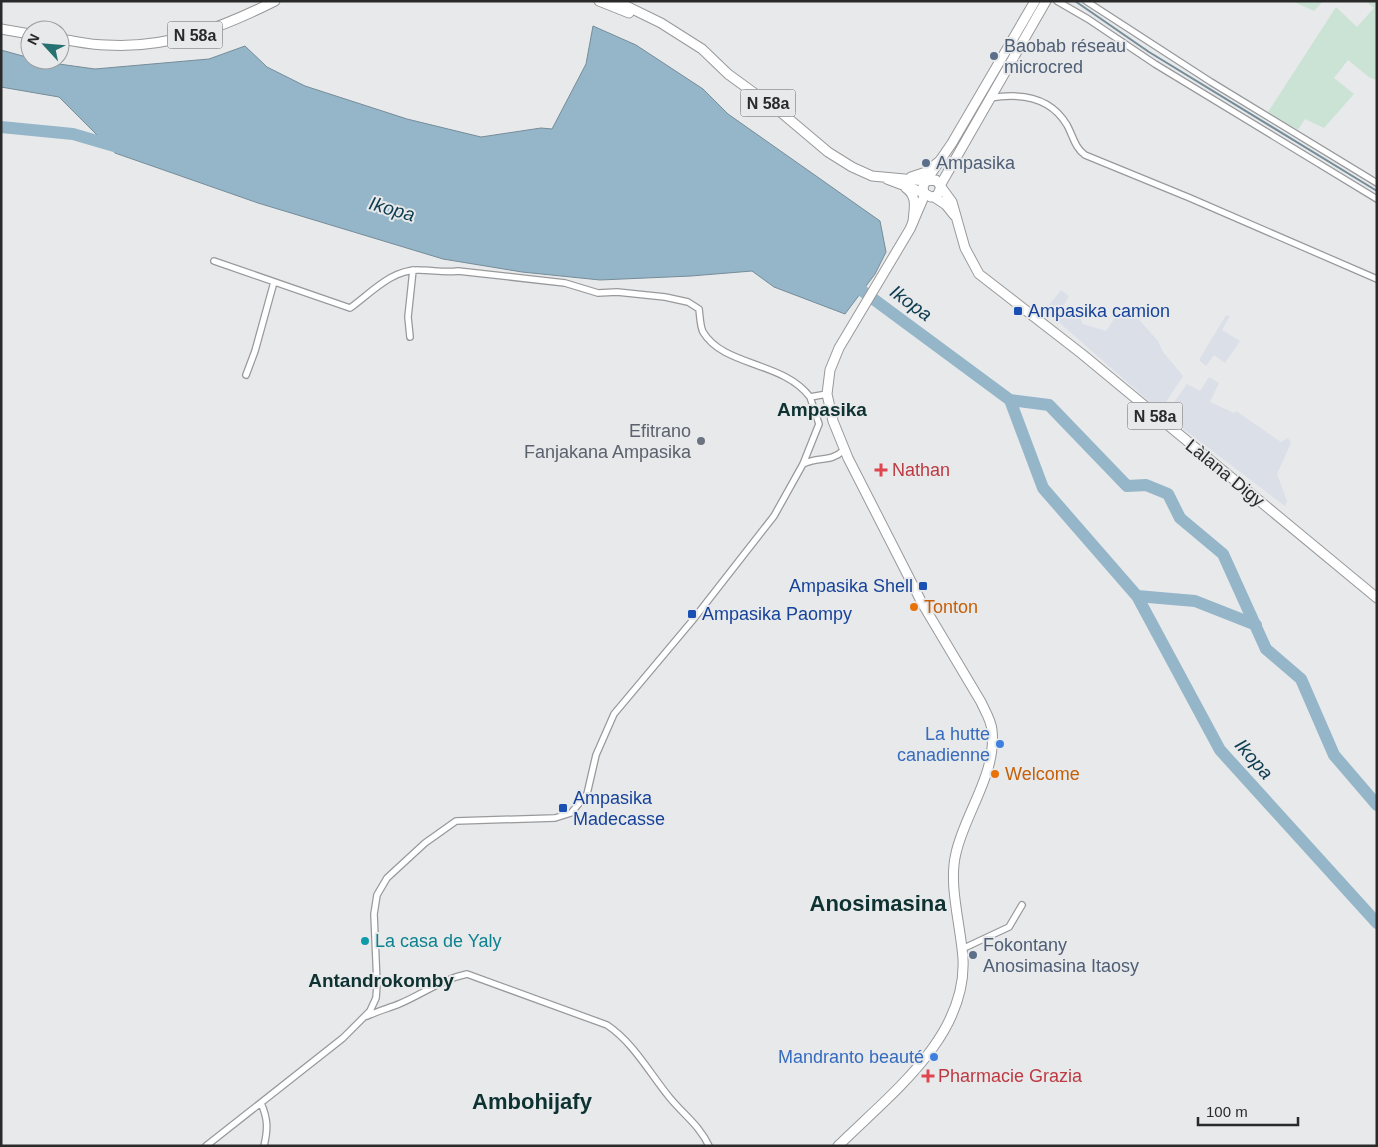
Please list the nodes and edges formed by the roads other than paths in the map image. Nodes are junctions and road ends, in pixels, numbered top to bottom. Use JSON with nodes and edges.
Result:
{"nodes":[{"id":1,"x":276,"y":1,"type":"edge"},
{"id":2,"x":599,"y":1,"type":"edge"},
{"id":3,"x":616,"y":1,"type":"edge"},
{"id":4,"x":1035,"y":1,"type":"edge"},
{"id":5,"x":1046,"y":1,"type":"edge"},
{"id":6,"x":1057,"y":1,"type":"edge"},
{"id":7,"x":1086,"y":1,"type":"edge"},
{"id":8,"x":661,"y":23,"type":"junction"},
{"id":9,"x":1,"y":29,"type":"edge"},
{"id":10,"x":20,"y":32,"type":"edge"},
{"id":11,"x":70,"y":40,"type":"edge"},
{"id":12,"x":989,"y":98,"type":"junction"},
{"id":13,"x":942,"y":159,"type":"junction"},
{"id":14,"x":926,"y":181,"type":"junction"},
{"id":15,"x":905,"y":182,"type":"junction"},
{"id":16,"x":1377,"y":183,"type":"edge"},
{"id":17,"x":941,"y":185,"type":"junction"},
{"id":18,"x":928,"y":196,"type":"junction"},
{"id":19,"x":1377,"y":199,"type":"edge"},
{"id":20,"x":957,"y":218,"type":"junction"},
{"id":21,"x":911,"y":226,"type":"junction"},
{"id":22,"x":214,"y":261,"type":"dead end"},
{"id":23,"x":413,"y":270,"type":"junction"},
{"id":24,"x":1377,"y":279,"type":"edge"},
{"id":25,"x":274,"y":282,"type":"junction"},
{"id":26,"x":410,"y":337,"type":"dead end"},
{"id":27,"x":246,"y":375,"type":"dead end"},
{"id":28,"x":827,"y":394,"type":"junction"},
{"id":29,"x":810,"y":397,"type":"junction"},
{"id":30,"x":844,"y":450,"type":"junction"},
{"id":31,"x":803,"y":464,"type":"junction"},
{"id":32,"x":1377,"y":598,"type":"edge"},
{"id":33,"x":1022,"y":905,"type":"dead end"},
{"id":34,"x":962,"y":949,"type":"junction"},
{"id":35,"x":366,"y":1016,"type":"junction"},
{"id":36,"x":261,"y":1103,"type":"junction"},
{"id":37,"x":206,"y":1146,"type":"edge"},
{"id":38,"x":264,"y":1146,"type":"edge"},
{"id":39,"x":709,"y":1146,"type":"edge"},
{"id":40,"x":838,"y":1146,"type":"edge"}],
"edges":[{"from":1,"to":11,"type":"main road","number":"N 58a"},
{"from":2,"to":8,"type":"main road","number":"N 58a"},
{"from":3,"to":8,"type":"main road","number":"N 58a"},
{"from":4,"to":13,"type":"main road"},
{"from":5,"to":12,"type":"main road"},
{"from":6,"to":19,"type":"street"},
{"from":7,"to":16,"type":"street"},
{"from":8,"to":15,"type":"main road","number":"N 58a"},
{"from":9,"to":10,"type":"main road"},
{"from":12,"to":17,"type":"main road"},
{"from":12,"to":24,"type":"street"},
{"from":13,"to":14,"type":"main road"},
{"from":13,"to":15,"type":"main road"},
{"from":14,"to":15,"type":"main road","number":"N 58a"},
{"from":14,"to":17,"type":"main road"},
{"from":14,"to":18,"type":"main road"},
{"from":15,"to":18,"type":"main road","number":"N 58a"},
{"from":15,"to":21,"type":"main road"},
{"from":17,"to":18,"type":"main road"},
{"from":17,"to":20,"type":"main road","number":"N 58a"},
{"from":18,"to":20,"type":"main road","number":"N 58a"},
{"from":18,"to":21,"type":"main road"},
{"from":20,"to":32,"type":"main road","name":"Làlana Digy","number":"N 58a"},
{"from":21,"to":28,"type":"main road"},
{"from":22,"to":25,"type":"street"},
{"from":23,"to":25,"type":"street"},
{"from":23,"to":26,"type":"street"},
{"from":23,"to":29,"type":"street"},
{"from":25,"to":27,"type":"street"},
{"from":28,"to":29,"type":"street"},
{"from":28,"to":30,"type":"main road"},
{"from":29,"to":31,"type":"street"},
{"from":30,"to":31,"type":"street"},
{"from":30,"to":34,"type":"main road"},
{"from":31,"to":35,"type":"street"},
{"from":33,"to":34,"type":"street"},
{"from":34,"to":40,"type":"main road"},
{"from":35,"to":36,"type":"street"},
{"from":35,"to":39,"type":"street"},
{"from":36,"to":37,"type":"street"},
{"from":36,"to":38,"type":"street"}]}
